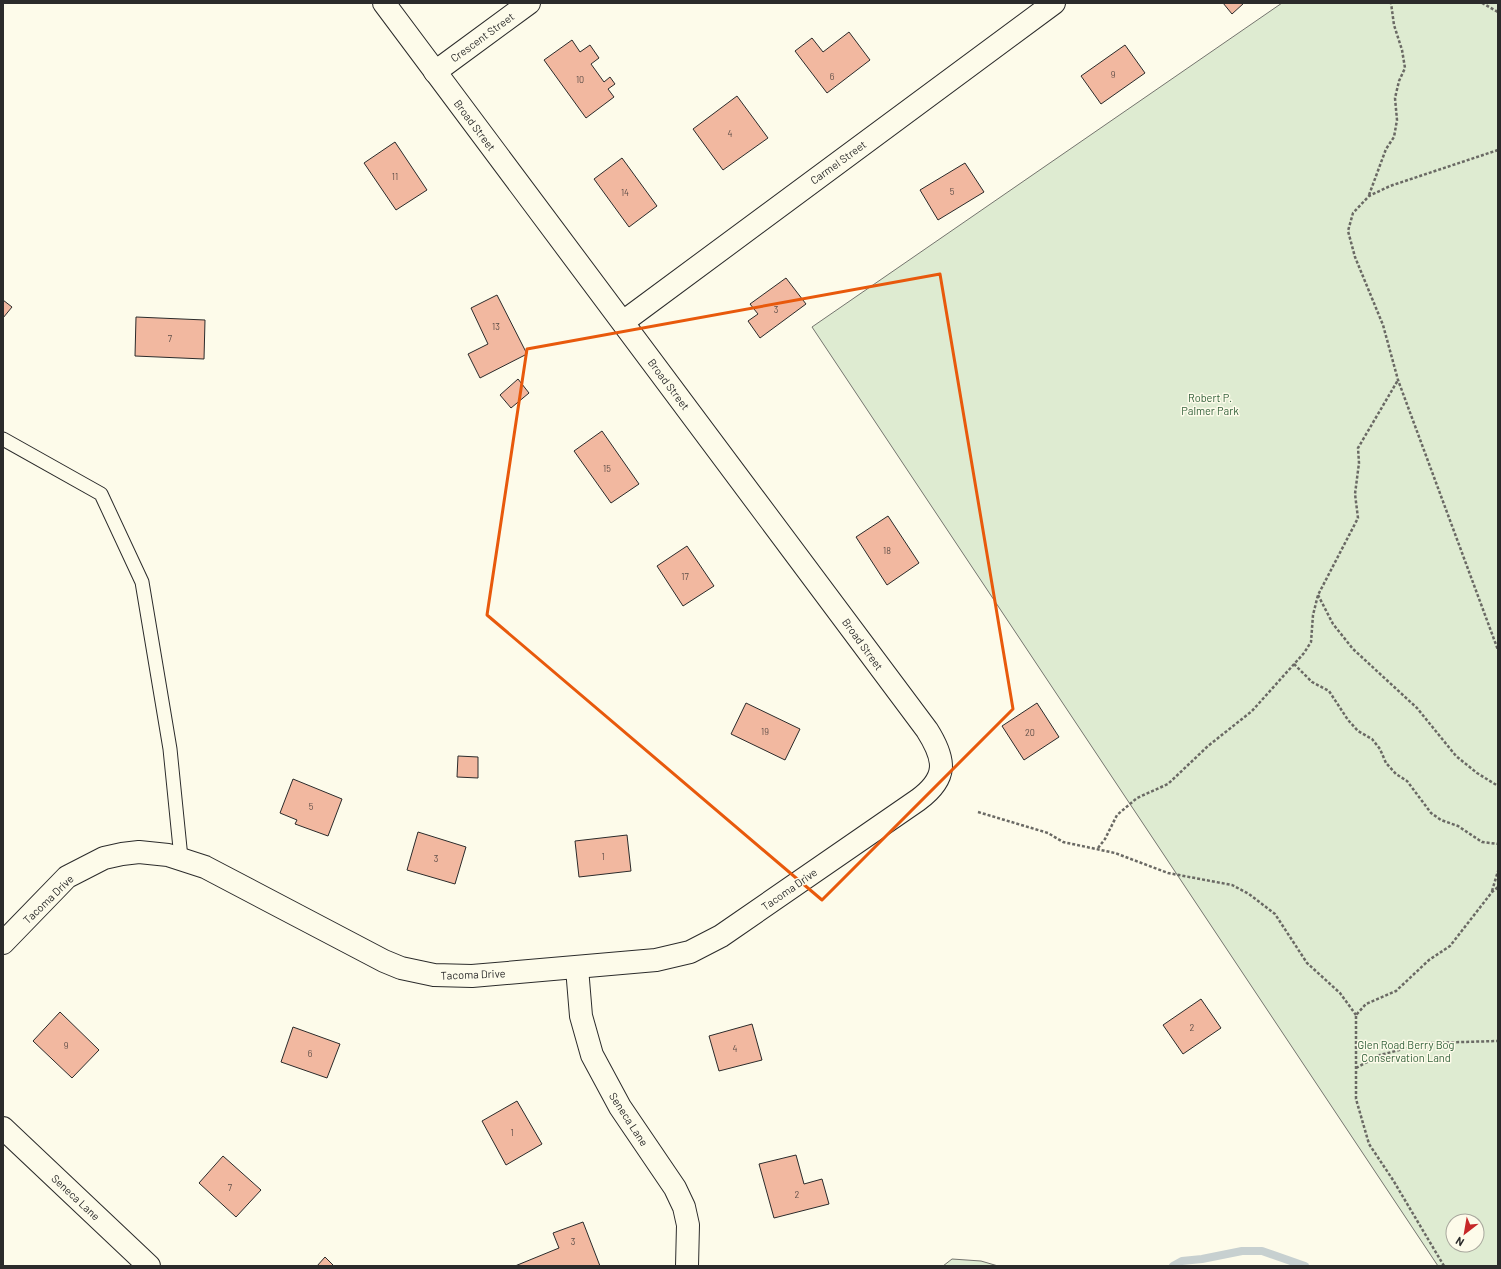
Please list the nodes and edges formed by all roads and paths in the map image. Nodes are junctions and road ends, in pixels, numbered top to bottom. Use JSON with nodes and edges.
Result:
{"nodes":[{"id":1,"x":384,"y":3,"type":"edge"},
{"id":2,"x":528,"y":3,"type":"edge"},
{"id":3,"x":1054,"y":3,"type":"edge"},
{"id":4,"x":1391,"y":3,"type":"edge"},
{"id":5,"x":1482,"y":3,"type":"edge"},
{"id":6,"x":1498,"y":12,"type":"edge"},
{"id":7,"x":435,"y":72,"type":"junction"},
{"id":8,"x":1498,"y":150,"type":"edge"},
{"id":9,"x":1369,"y":196,"type":"junction"},
{"id":10,"x":623,"y":322,"type":"junction"},
{"id":11,"x":1398,"y":380,"type":"junction"},
{"id":12,"x":3,"y":439,"type":"edge"},
{"id":13,"x":1318,"y":595,"type":"junction"},
{"id":14,"x":1498,"y":650,"type":"edge"},
{"id":15,"x":1294,"y":664,"type":"junction"},
{"id":16,"x":942,"y":770,"type":"joint"},
{"id":17,"x":1498,"y":786,"type":"edge"},
{"id":18,"x":978,"y":812,"type":"dead end"},
{"id":19,"x":1498,"y":844,"type":"edge"},
{"id":20,"x":1098,"y":848,"type":"junction"},
{"id":21,"x":181,"y":858,"type":"junction"},
{"id":22,"x":1498,"y":871,"type":"edge"},
{"id":23,"x":1498,"y":887,"type":"edge"},
{"id":24,"x":1492,"y":892,"type":"junction"},
{"id":25,"x":3,"y":943,"type":"edge"},
{"id":26,"x":577,"y":968,"type":"junction"},
{"id":27,"x":1356,"y":1015,"type":"junction"},
{"id":28,"x":1498,"y":1041,"type":"edge"},
{"id":29,"x":1356,"y":1068,"type":"junction"},
{"id":30,"x":3,"y":1128,"type":"edge"},
{"id":31,"x":149,"y":1266,"type":"edge"},
{"id":32,"x":687,"y":1266,"type":"edge"},
{"id":33,"x":1444,"y":1266,"type":"edge"}],
"edges":[{"from":1,"to":7,"type":"street","name":"Broad Street"},
{"from":2,"to":7,"type":"street","name":"Crescent Street"},
{"from":3,"to":10,"type":"street","name":"Carmel Street"},
{"from":4,"to":9,"type":"path"},
{"from":5,"to":6,"type":"path"},
{"from":7,"to":10,"type":"street","name":"Broad Street"},
{"from":8,"to":9,"type":"path"},
{"from":9,"to":11,"type":"path"},
{"from":10,"to":16,"type":"street","name":"Broad Street"},
{"from":11,"to":13,"type":"path"},
{"from":11,"to":14,"type":"path"},
{"from":12,"to":21,"type":"lane"},
{"from":13,"to":15,"type":"path"},
{"from":13,"to":17,"type":"path"},
{"from":15,"to":19,"type":"path"},
{"from":15,"to":20,"type":"path"},
{"from":16,"to":26,"type":"street","name":"Tacoma Drive"},
{"from":18,"to":20,"type":"path"},
{"from":20,"to":27,"type":"path"},
{"from":21,"to":25,"type":"street","name":"Tacoma Drive"},
{"from":21,"to":26,"type":"street","name":"Tacoma Drive"},
{"from":22,"to":24,"type":"path"},
{"from":23,"to":24,"type":"path"},
{"from":24,"to":27,"type":"path"},
{"from":26,"to":32,"type":"street","name":"Seneca Lane"},
{"from":27,"to":29,"type":"path"},
{"from":28,"to":29,"type":"path"},
{"from":29,"to":33,"type":"path"},
{"from":30,"to":31,"type":"street","name":"Seneca Lane"}]}
